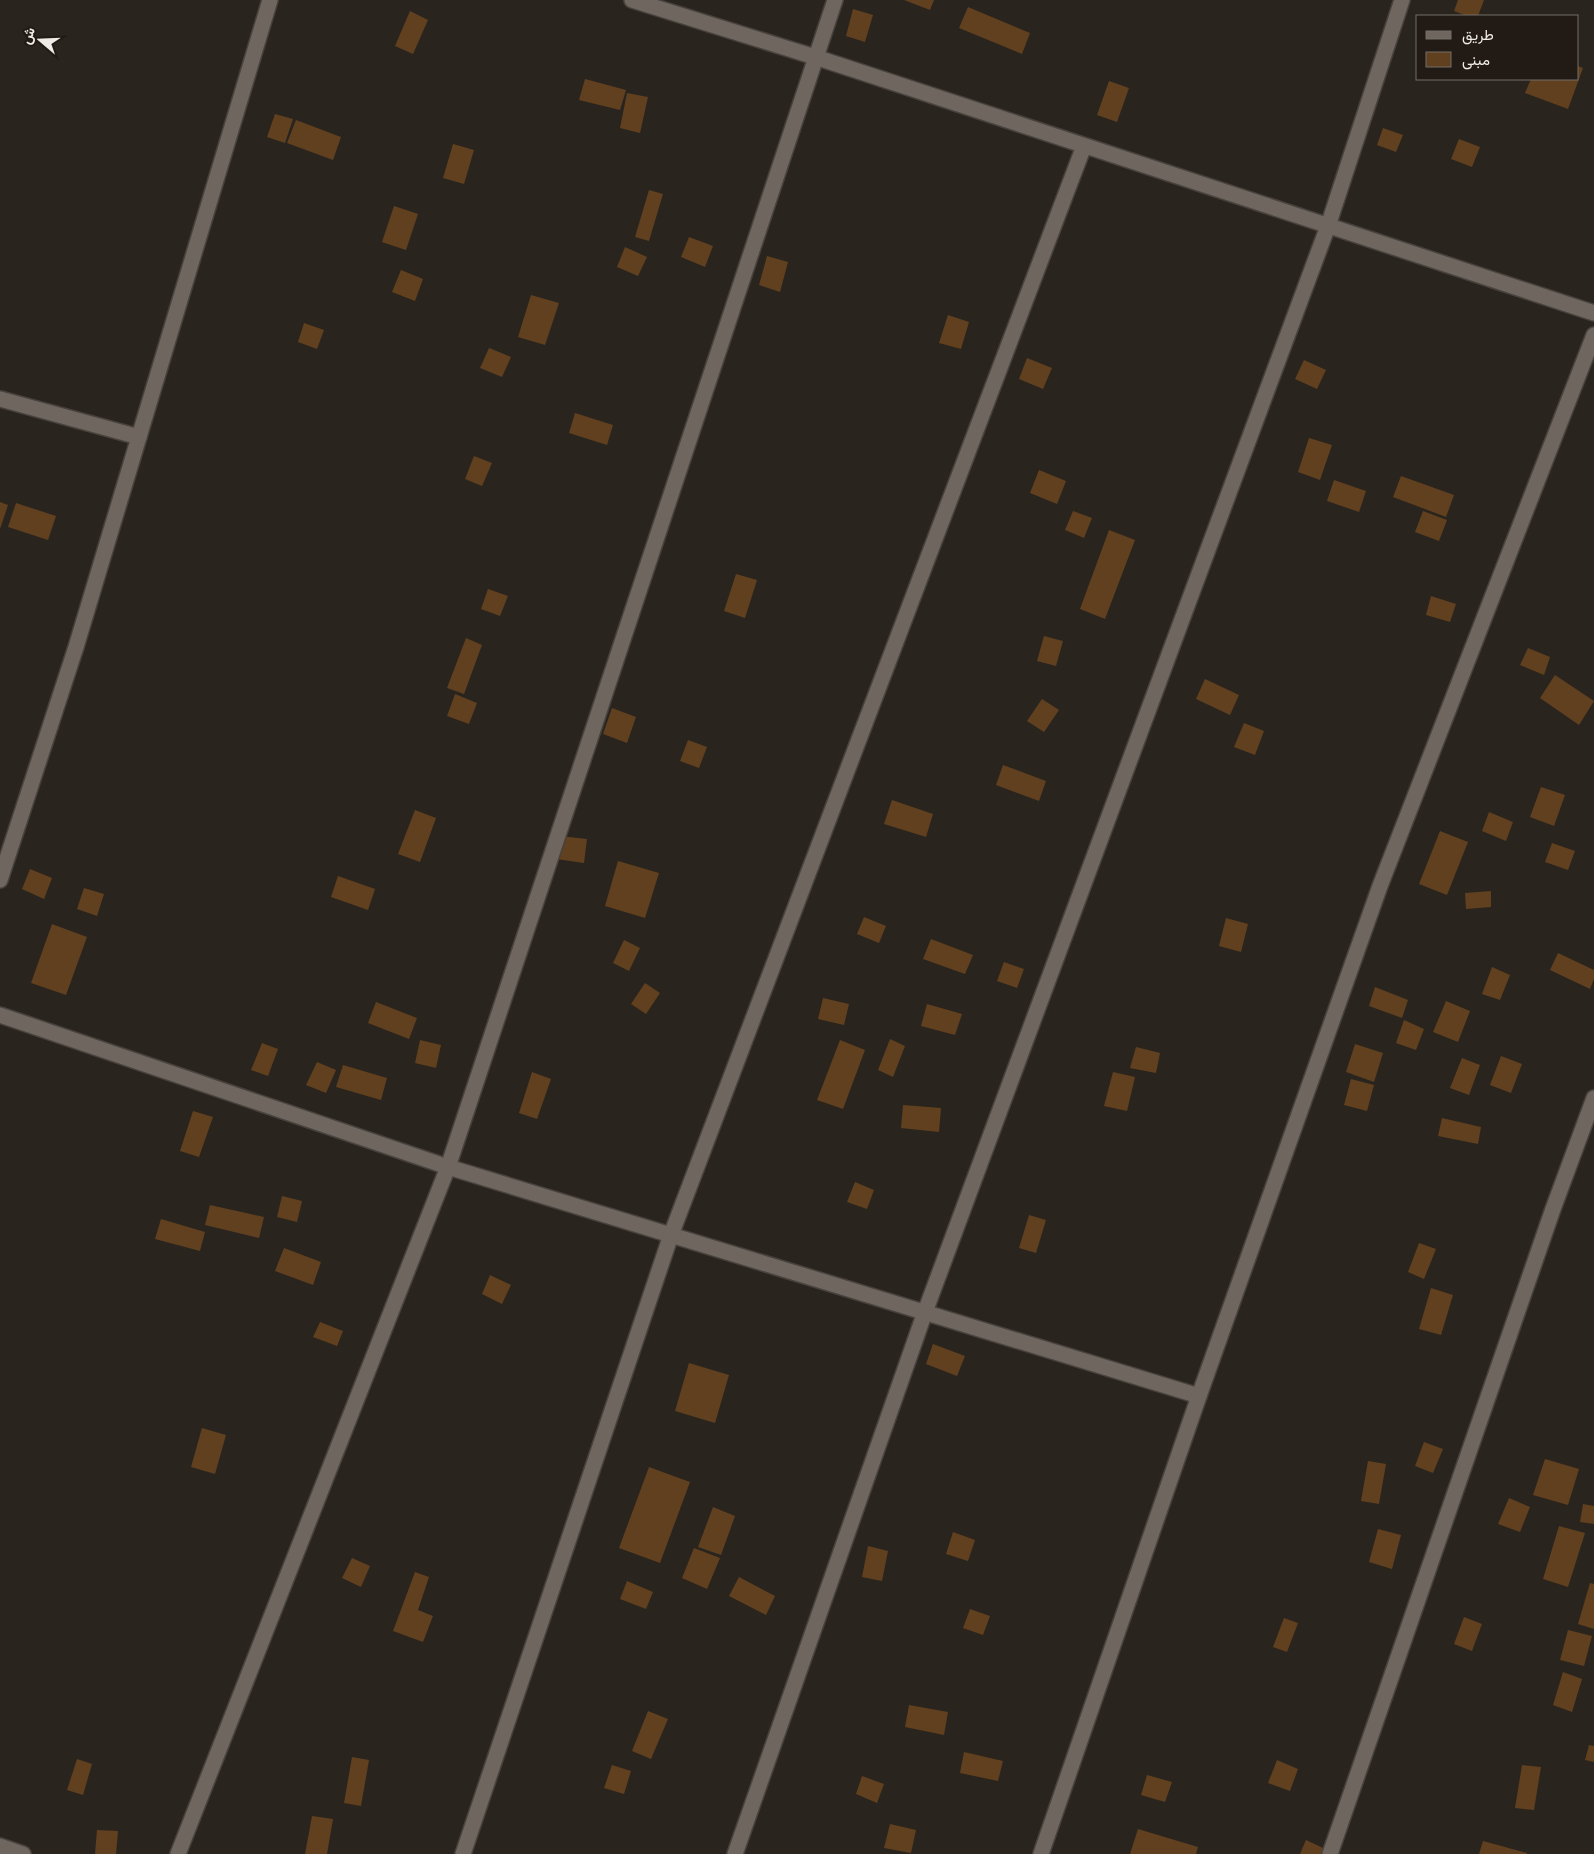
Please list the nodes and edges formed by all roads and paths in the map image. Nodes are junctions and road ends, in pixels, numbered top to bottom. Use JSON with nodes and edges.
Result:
{"nodes":[{"id":1,"x":270,"y":0,"type":"edge"},
{"id":2,"x":632,"y":0,"type":"edge"},
{"id":3,"x":835,"y":0,"type":"edge"},
{"id":4,"x":1402,"y":0,"type":"edge"},
{"id":5,"x":815,"y":58,"type":"junction"},
{"id":6,"x":1084,"y":146,"type":"junction"},
{"id":7,"x":1328,"y":226,"type":"junction"},
{"id":8,"x":1594,"y":313,"type":"edge"},
{"id":9,"x":1594,"y":335,"type":"edge"},
{"id":10,"x":0,"y":399,"type":"edge"},
{"id":11,"x":139,"y":438,"type":"junction"},
{"id":12,"x":0,"y":880,"type":"edge"},
{"id":13,"x":0,"y":1015,"type":"edge"},
{"id":14,"x":1594,"y":1098,"type":"edge"},
{"id":15,"x":448,"y":1167,"type":"junction"},
{"id":16,"x":671,"y":1234,"type":"junction"},
{"id":17,"x":926,"y":1312,"type":"junction"},
{"id":18,"x":1199,"y":1396,"type":"junction"},
{"id":19,"x":0,"y":1846,"type":"edge"},
{"id":20,"x":23,"y":1854,"type":"edge"},
{"id":21,"x":178,"y":1854,"type":"edge"},
{"id":22,"x":463,"y":1854,"type":"edge"},
{"id":23,"x":735,"y":1854,"type":"edge"},
{"id":24,"x":1041,"y":1854,"type":"edge"},
{"id":25,"x":1330,"y":1854,"type":"edge"}],
"edges":[{"from":1,"to":11,"type":"street"},
{"from":2,"to":5,"type":"street"},
{"from":3,"to":5,"type":"street"},
{"from":4,"to":7,"type":"street"},
{"from":5,"to":6,"type":"street"},
{"from":5,"to":15,"type":"street"},
{"from":6,"to":7,"type":"street"},
{"from":6,"to":16,"type":"street"},
{"from":7,"to":8,"type":"street"},
{"from":7,"to":17,"type":"street"},
{"from":9,"to":18,"type":"street"},
{"from":10,"to":11,"type":"street"},
{"from":11,"to":12,"type":"street"},
{"from":13,"to":15,"type":"street"},
{"from":14,"to":25,"type":"street"},
{"from":15,"to":16,"type":"street"},
{"from":15,"to":21,"type":"street"},
{"from":16,"to":17,"type":"street"},
{"from":16,"to":22,"type":"street"},
{"from":17,"to":18,"type":"street"},
{"from":17,"to":23,"type":"street"},
{"from":18,"to":24,"type":"street"},
{"from":19,"to":20,"type":"street"}]}
